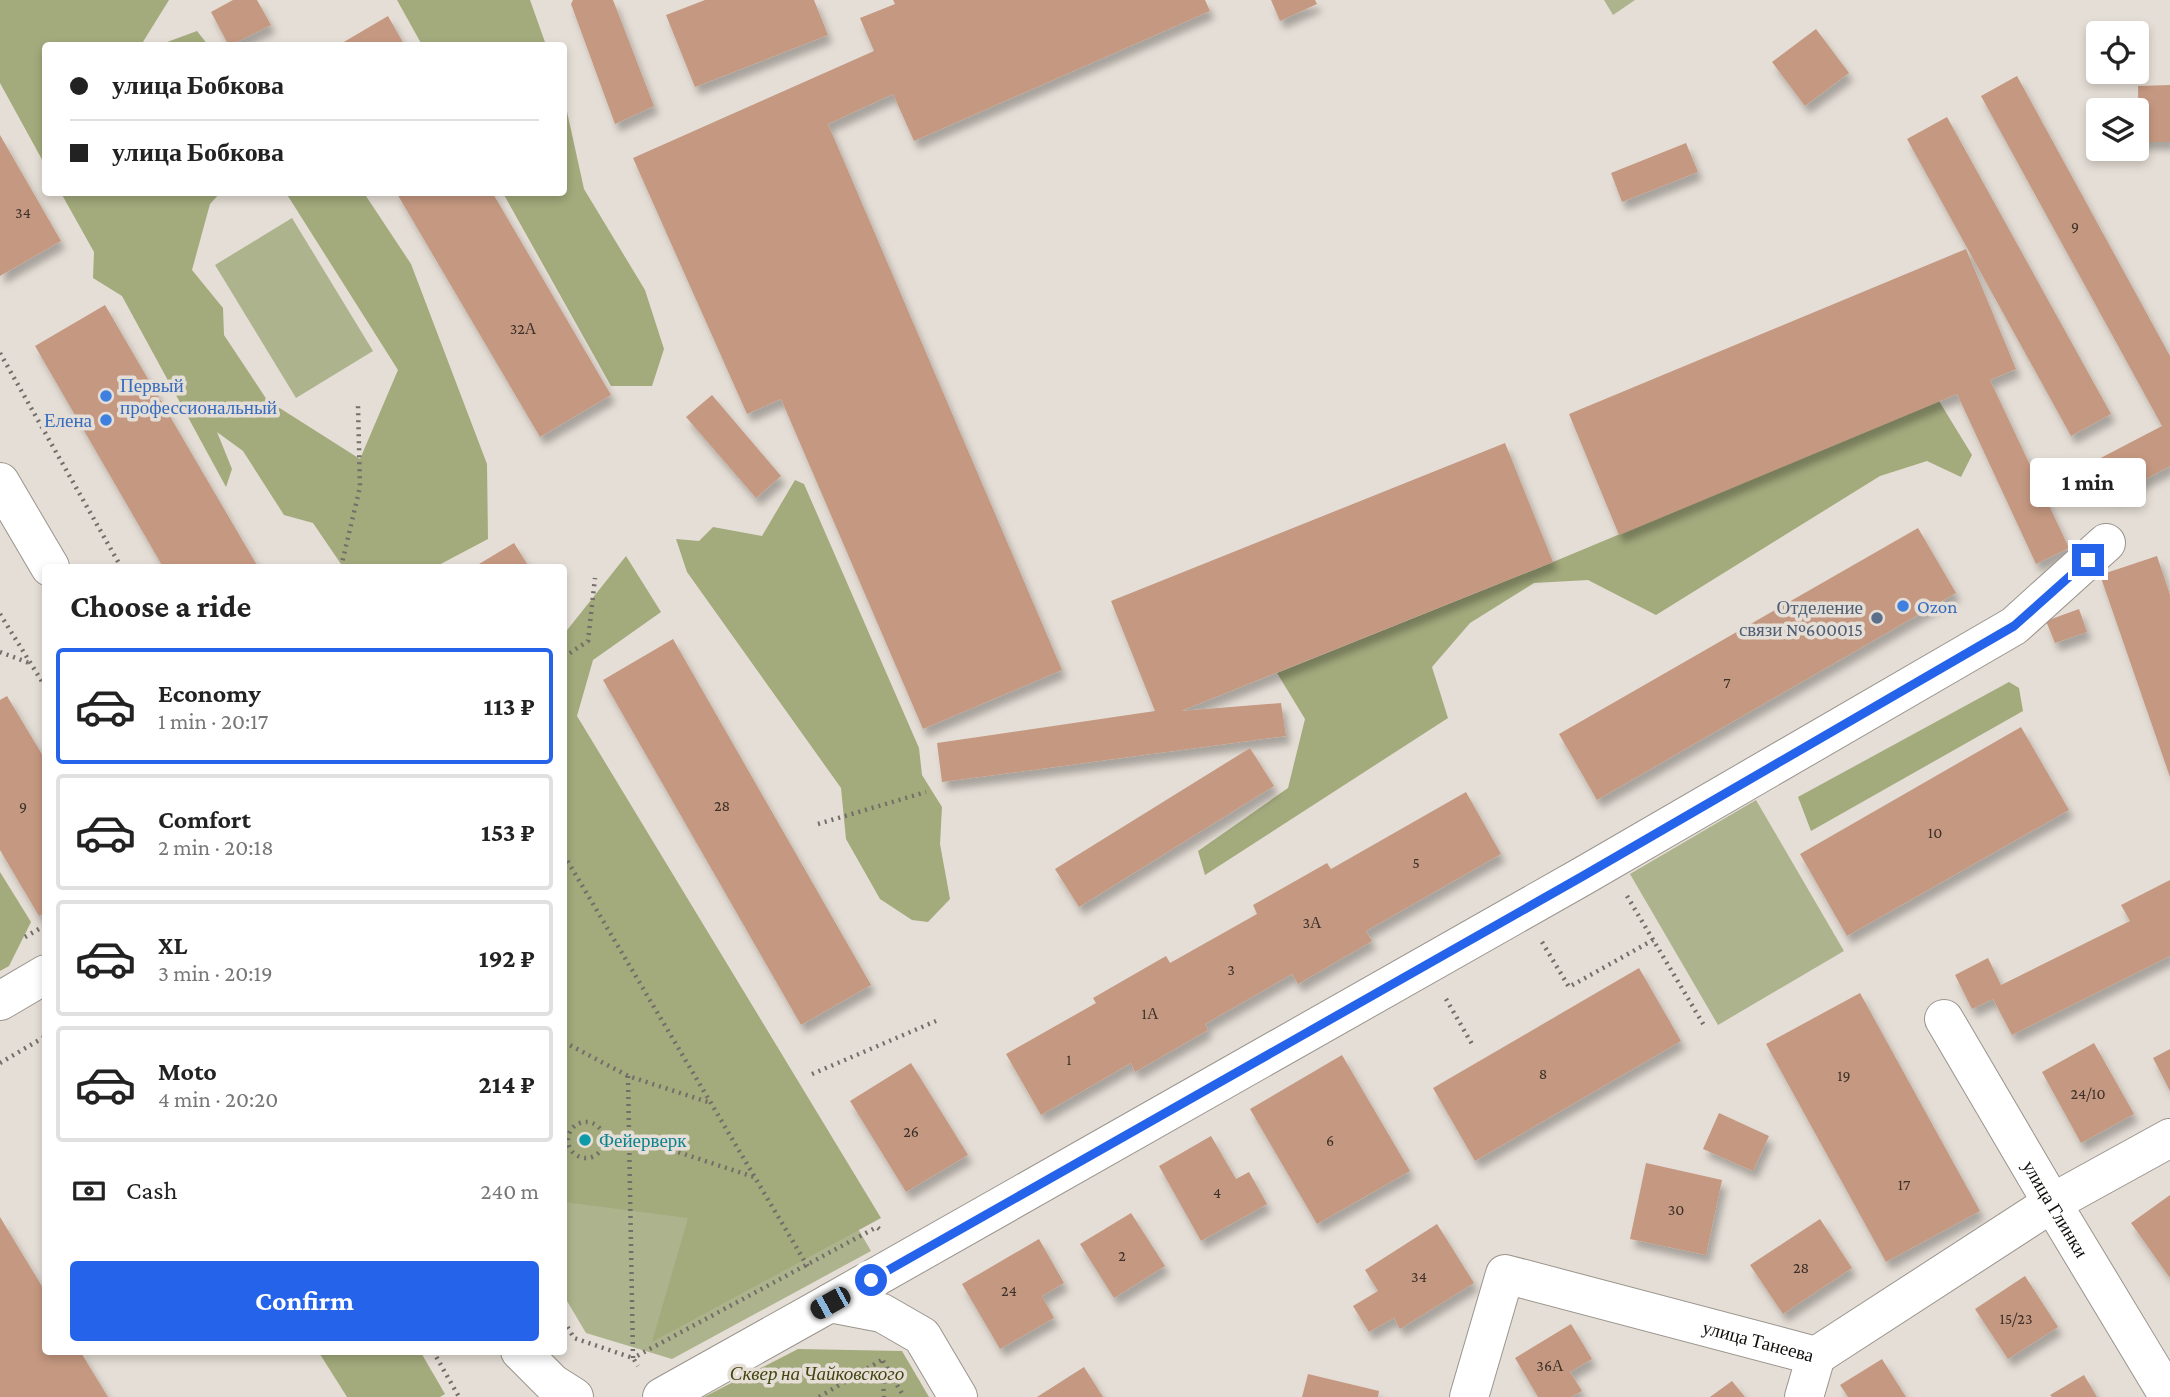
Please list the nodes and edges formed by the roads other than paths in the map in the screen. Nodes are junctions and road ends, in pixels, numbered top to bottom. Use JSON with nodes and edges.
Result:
{"nodes":[{"id":1,"x":0,"y":482,"type":"edge"},
{"id":2,"x":2106,"y":543,"type":"dead end"},
{"id":3,"x":48,"y":564,"type":"edge"},
{"id":4,"x":42,"y":976,"type":"edge"},
{"id":5,"x":0,"y":1001,"type":"edge"},
{"id":6,"x":1944,"y":1019,"type":"dead end"},
{"id":7,"x":2170,"y":1138,"type":"edge"},
{"id":8,"x":2052,"y":1203,"type":"junction"},
{"id":9,"x":830,"y":1303,"type":"junction"},
{"id":10,"x":520,"y":1355,"type":"edge"},
{"id":11,"x":522,"y":1355,"type":"edge"},
{"id":12,"x":1816,"y":1356,"type":"junction"},
{"id":13,"x":543,"y":1397,"type":"edge"},
{"id":14,"x":574,"y":1397,"type":"edge"},
{"id":15,"x":662,"y":1397,"type":"edge"},
{"id":16,"x":958,"y":1397,"type":"edge"},
{"id":17,"x":1469,"y":1397,"type":"edge"},
{"id":18,"x":1804,"y":1397,"type":"edge"},
{"id":19,"x":2169,"y":1397,"type":"edge"}],
"edges":[{"from":1,"to":3,"type":"street"},
{"from":2,"to":9,"type":"street"},
{"from":4,"to":5,"type":"street"},
{"from":6,"to":8,"type":"street","name":"улица Глинки"},
{"from":7,"to":8,"type":"street","name":"улица Танеева"},
{"from":8,"to":12,"type":"street","name":"улица Танеева"},
{"from":8,"to":19,"type":"street","name":"улица Глинки"},
{"from":9,"to":15,"type":"street"},
{"from":9,"to":16,"type":"street"},
{"from":10,"to":13,"type":"street"},
{"from":11,"to":14,"type":"street"},
{"from":12,"to":17,"type":"street","name":"улица Танеева"},
{"from":12,"to":18,"type":"street"}]}
